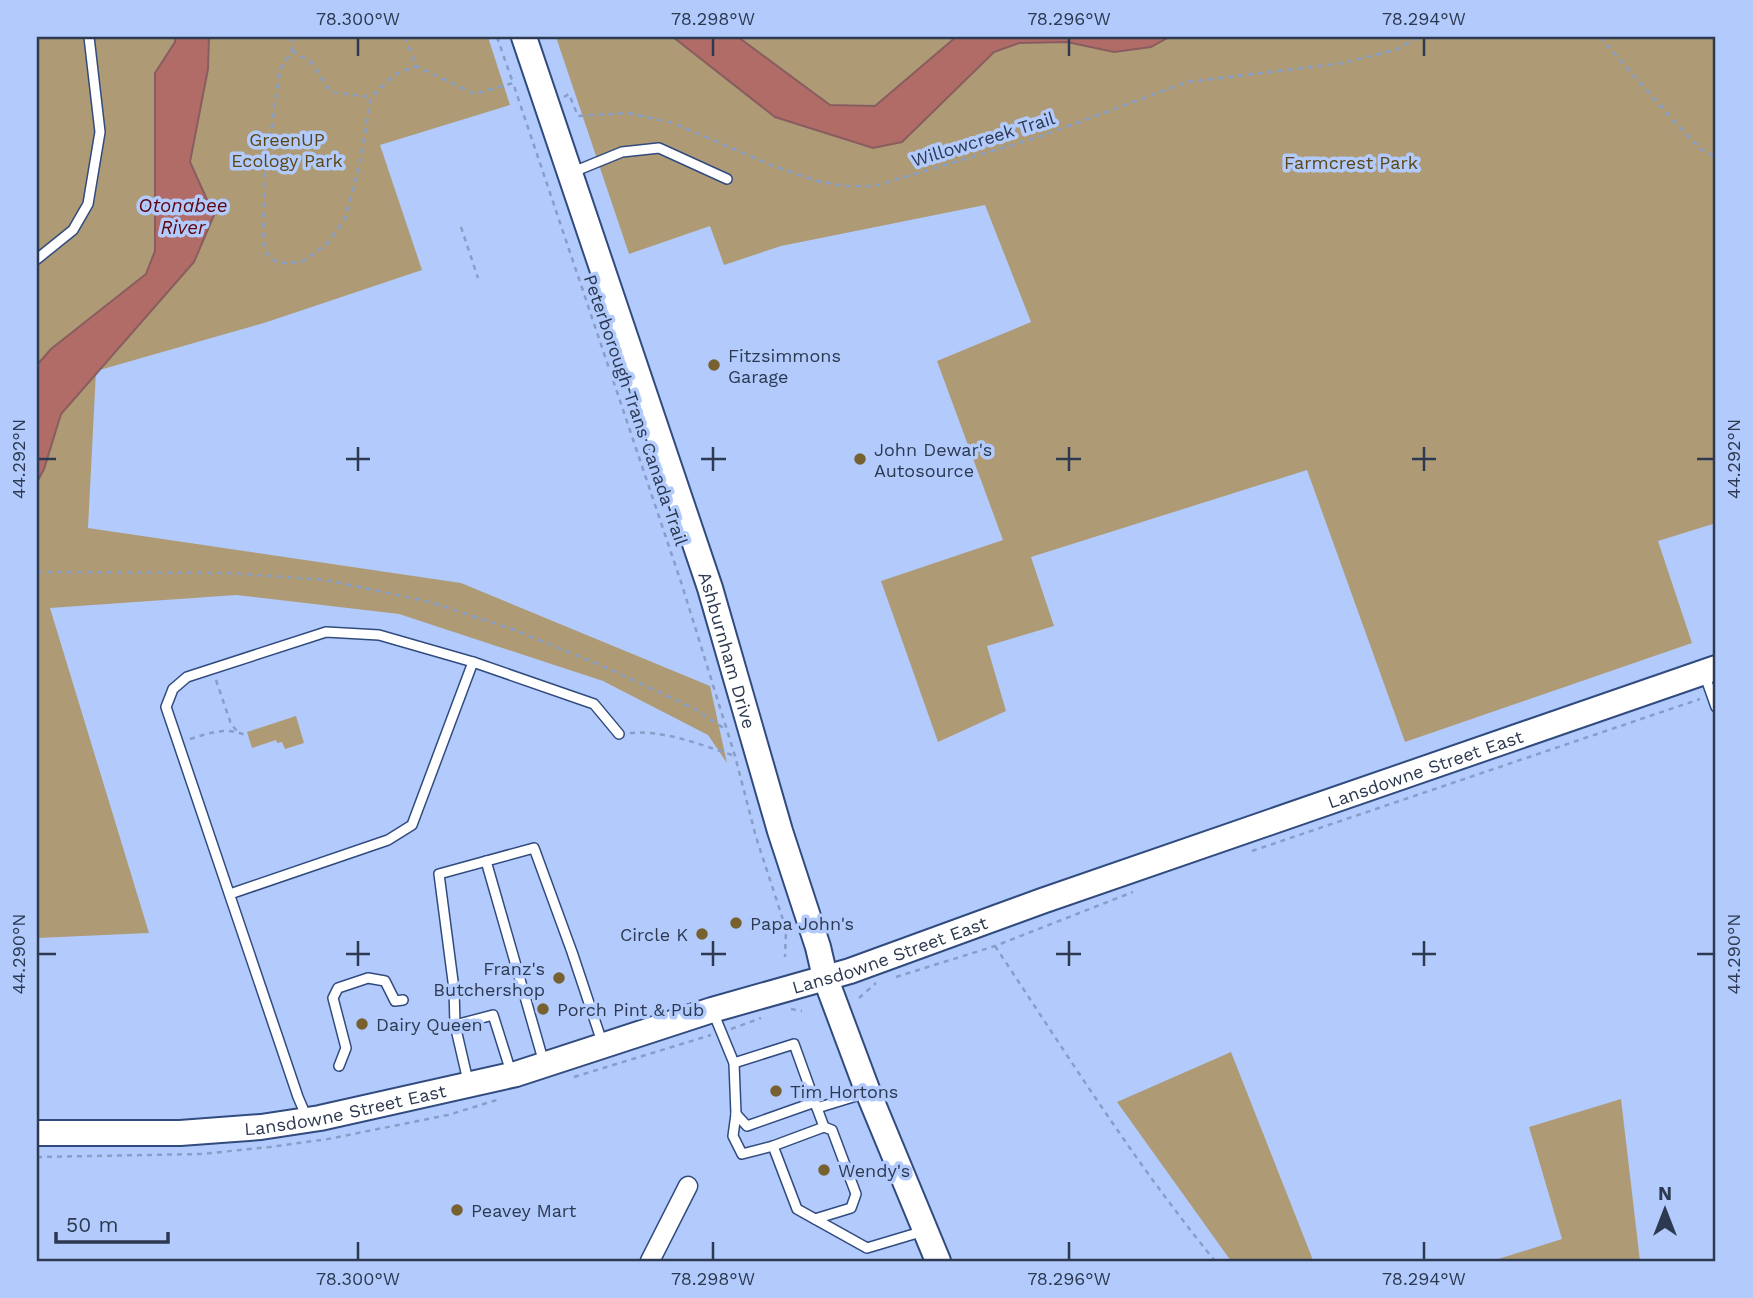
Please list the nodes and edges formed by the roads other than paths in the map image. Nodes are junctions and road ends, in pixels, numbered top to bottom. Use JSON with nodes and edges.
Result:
{"nodes":[{"id":1,"x":89,"y":37,"type":"edge"},
{"id":2,"x":524,"y":37,"type":"edge"},
{"id":3,"x":571,"y":173,"type":"junction"},
{"id":4,"x":727,"y":178,"type":"dead end"},
{"id":5,"x":37,"y":259,"type":"edge"},
{"id":6,"x":473,"y":662,"type":"junction"},
{"id":7,"x":1711,"y":679,"type":"edge"},
{"id":8,"x":1716,"y":707,"type":"edge"},
{"id":9,"x":619,"y":734,"type":"road end"},
{"id":10,"x":486,"y":861,"type":"junction"},
{"id":11,"x":230,"y":894,"type":"junction"},
{"id":12,"x":825,"y":978,"type":"junction"},
{"id":13,"x":403,"y":1000,"type":"dead end"},
{"id":14,"x":716,"y":1021,"type":"junction"},
{"id":15,"x":455,"y":1025,"type":"junction"},
{"id":16,"x":603,"y":1047,"type":"junction"},
{"id":17,"x":734,"y":1063,"type":"junction"},
{"id":18,"x":545,"y":1065,"type":"junction"},
{"id":19,"x":339,"y":1066,"type":"dead end"},
{"id":20,"x":512,"y":1075,"type":"junction"},
{"id":21,"x":868,"y":1092,"type":"junction"},
{"id":22,"x":473,"y":1095,"type":"junction"},
{"id":23,"x":816,"y":1105,"type":"junction"},
{"id":24,"x":736,"y":1114,"type":"junction"},
{"id":25,"x":308,"y":1120,"type":"junction"},
{"id":26,"x":824,"y":1127,"type":"junction"},
{"id":27,"x":37,"y":1133,"type":"edge"},
{"id":28,"x":773,"y":1146,"type":"junction"},
{"id":29,"x":688,"y":1186,"type":"dead end"},
{"id":30,"x":815,"y":1219,"type":"junction"},
{"id":31,"x":925,"y":1230,"type":"junction"},
{"id":32,"x":650,"y":1261,"type":"edge"},
{"id":33,"x":938,"y":1261,"type":"edge"}],
"edges":[{"from":1,"to":5,"type":"lane"},
{"from":2,"to":3,"type":"main road","name":"Ashburnham Drive"},
{"from":3,"to":4,"type":"lane"},
{"from":3,"to":12,"type":"main road","name":"Ashburnham Drive"},
{"from":6,"to":9,"type":"lane"},
{"from":6,"to":11,"type":"lane"},
{"from":6,"to":11,"type":"lane"},
{"from":7,"to":8,"type":"lane"},
{"from":7,"to":12,"type":"main road","name":"Lansdowne Street East"},
{"from":10,"to":15,"type":"lane"},
{"from":10,"to":16,"type":"lane"},
{"from":10,"to":18,"type":"lane"},
{"from":11,"to":25,"type":"lane"},
{"from":12,"to":14,"type":"main road","name":"Lansdowne Street East"},
{"from":12,"to":21,"type":"main road","name":"Ashburnham Drive"},
{"from":13,"to":19,"type":"lane"},
{"from":14,"to":16,"type":"main road","name":"Lansdowne Street East"},
{"from":14,"to":17,"type":"lane"},
{"from":15,"to":20,"type":"lane"},
{"from":15,"to":22,"type":"lane"},
{"from":16,"to":18,"type":"main road","name":"Lansdowne Street East"},
{"from":17,"to":23,"type":"lane"},
{"from":17,"to":24,"type":"lane"},
{"from":18,"to":20,"type":"main road","name":"Lansdowne Street East"},
{"from":20,"to":22,"type":"main road","name":"Lansdowne Street East"},
{"from":21,"to":23,"type":"lane"},
{"from":21,"to":31,"type":"main road","name":"Ashburnham Drive"},
{"from":22,"to":25,"type":"main road","name":"Lansdowne Street East"},
{"from":23,"to":24,"type":"lane"},
{"from":23,"to":26,"type":"lane"},
{"from":24,"to":28,"type":"lane"},
{"from":25,"to":27,"type":"main road","name":"Lansdowne Street East"},
{"from":26,"to":28,"type":"lane"},
{"from":26,"to":30,"type":"lane"},
{"from":28,"to":30,"type":"lane"},
{"from":29,"to":32,"type":"street"},
{"from":30,"to":31,"type":"lane"},
{"from":31,"to":33,"type":"main road","name":"Ashburnham Drive"}]}
